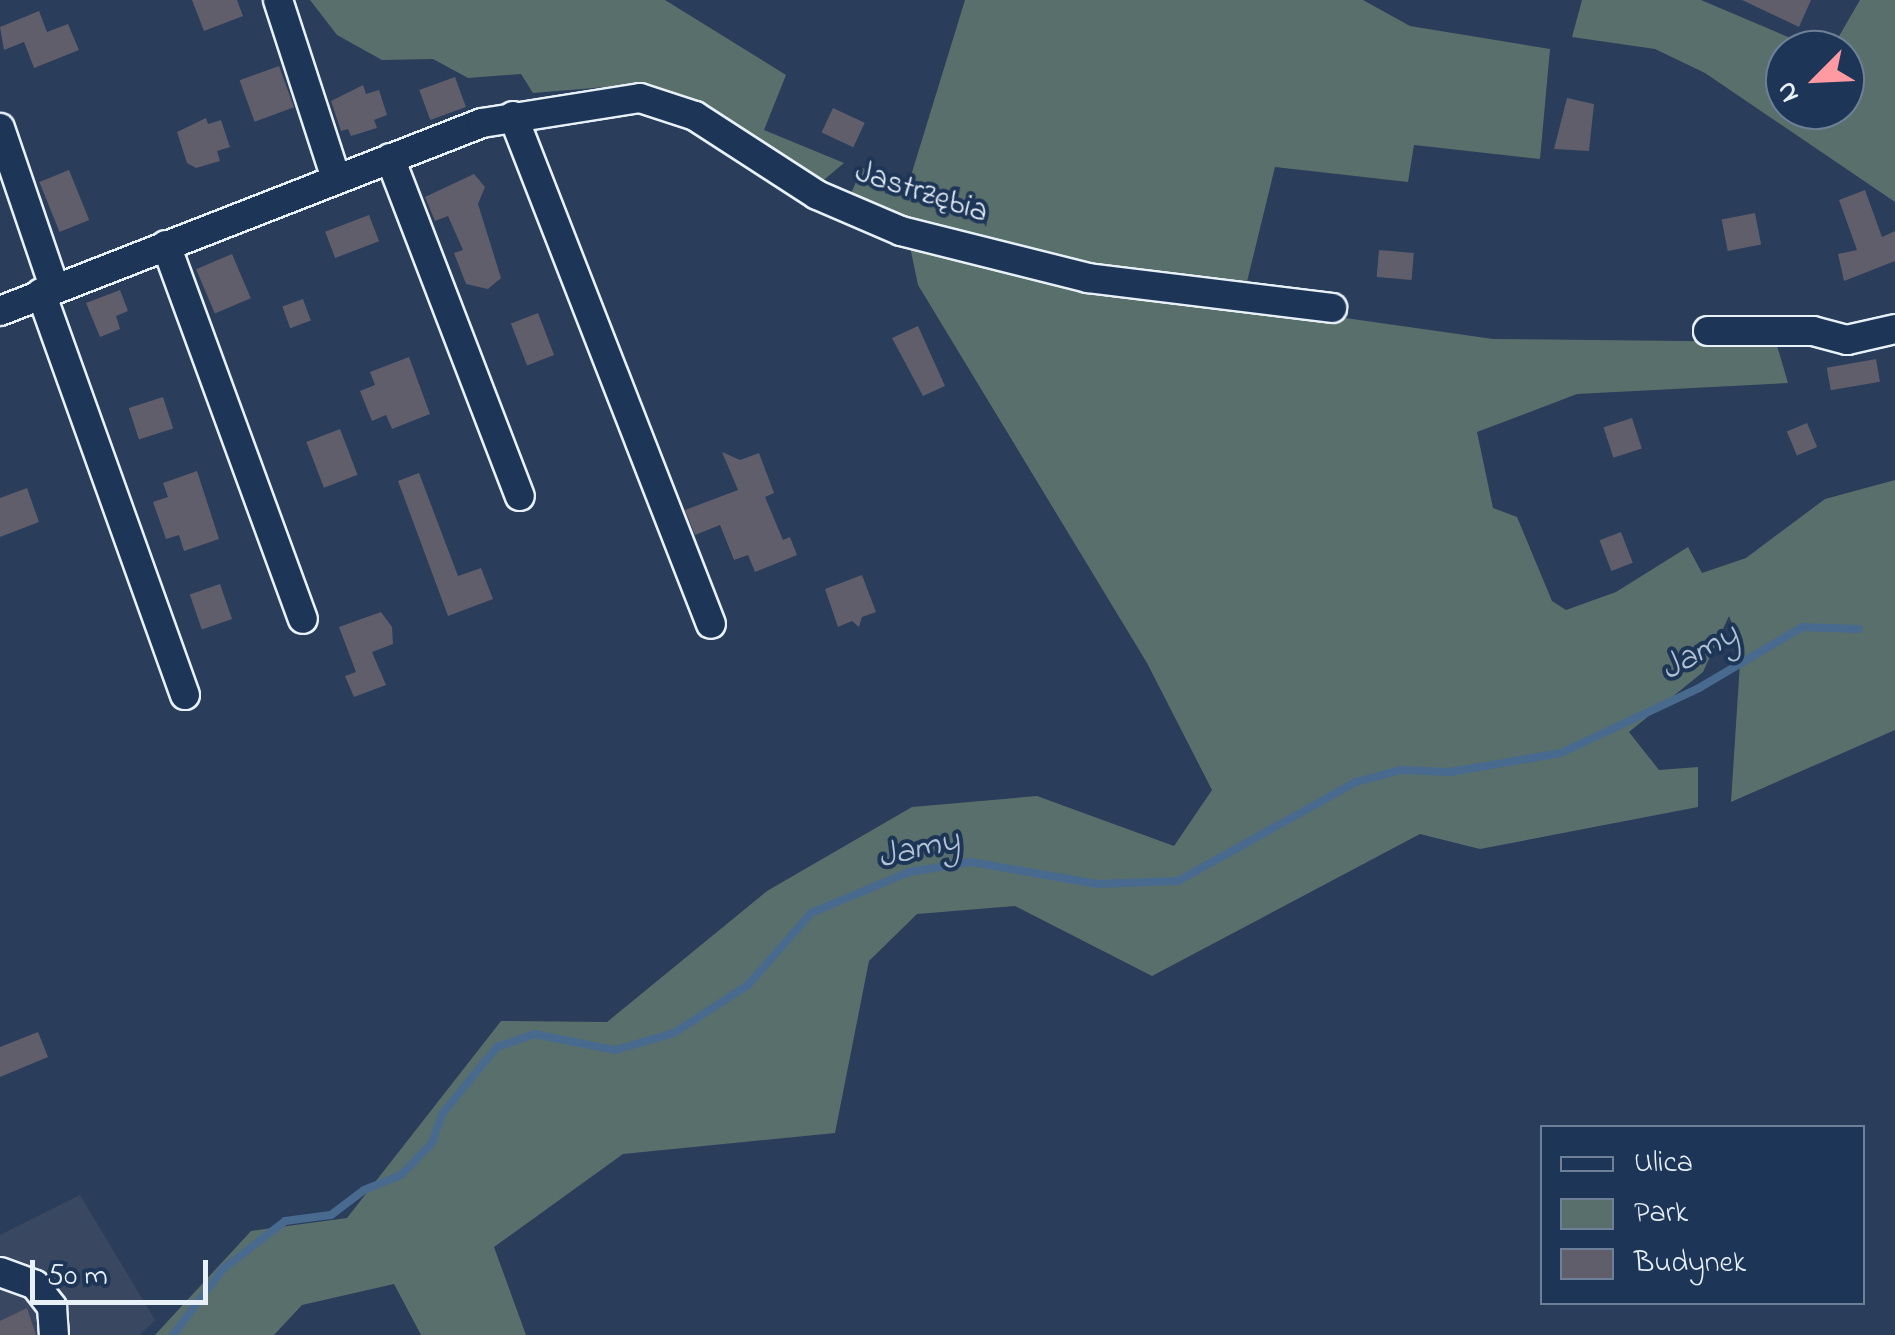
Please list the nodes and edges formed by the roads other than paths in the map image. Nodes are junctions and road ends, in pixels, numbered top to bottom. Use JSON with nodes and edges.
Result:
{"nodes":[{"id":1,"x":278,"y":0,"type":"edge"},
{"id":2,"x":513,"y":116,"type":"junction"},
{"id":3,"x":0,"y":128,"type":"edge"},
{"id":4,"x":390,"y":158,"type":"junction"},
{"id":5,"x":336,"y":178,"type":"junction"},
{"id":6,"x":166,"y":245,"type":"junction"},
{"id":7,"x":48,"y":290,"type":"junction"},
{"id":8,"x":1332,"y":308,"type":"dead end"},
{"id":9,"x":0,"y":311,"type":"edge"},
{"id":10,"x":1895,"y":329,"type":"edge"},
{"id":11,"x":1708,"y":331,"type":"dead end"},
{"id":12,"x":520,"y":496,"type":"dead end"},
{"id":13,"x":303,"y":619,"type":"dead end"},
{"id":14,"x":711,"y":624,"type":"dead end"},
{"id":15,"x":185,"y":694,"type":"dead end"},
{"id":16,"x":0,"y":1272,"type":"edge"},
{"id":17,"x":54,"y":1335,"type":"edge"}],
"edges":[{"from":1,"to":5,"type":"street"},
{"from":2,"to":4,"type":"street","name":"Jastrzębia"},
{"from":2,"to":8,"type":"street","name":"Jastrzębia"},
{"from":2,"to":14,"type":"street"},
{"from":3,"to":7,"type":"street"},
{"from":4,"to":5,"type":"street","name":"Jastrzębia"},
{"from":4,"to":12,"type":"street"},
{"from":5,"to":6,"type":"street","name":"Jastrzębia"},
{"from":6,"to":7,"type":"street","name":"Jastrzębia"},
{"from":6,"to":13,"type":"street"},
{"from":7,"to":9,"type":"street","name":"Jastrzębia"},
{"from":7,"to":15,"type":"street"},
{"from":10,"to":11,"type":"street"},
{"from":16,"to":17,"type":"street"}]}
